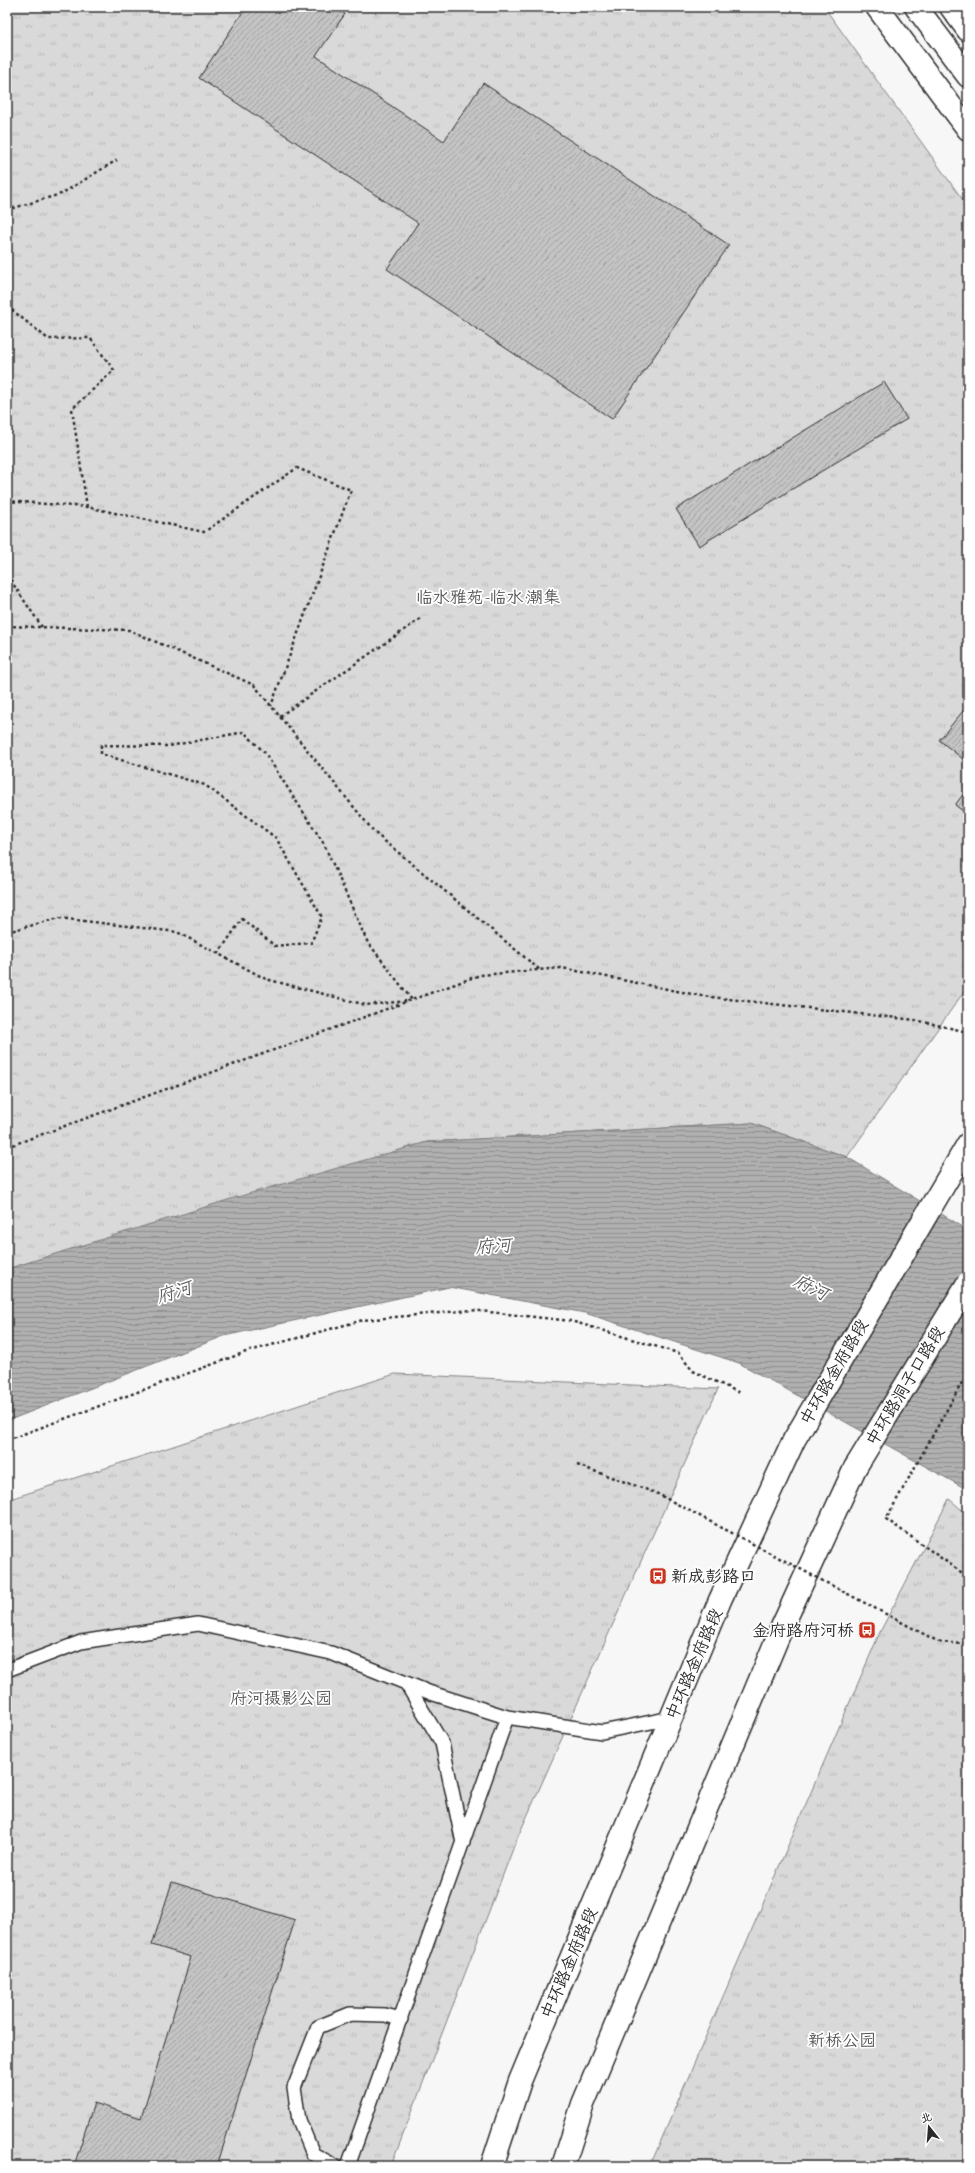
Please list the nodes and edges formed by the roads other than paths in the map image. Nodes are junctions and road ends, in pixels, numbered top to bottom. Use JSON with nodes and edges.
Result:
{"nodes":[{"id":1,"x":877,"y":7,"type":"edge"},
{"id":2,"x":916,"y":7,"type":"edge"},
{"id":3,"x":951,"y":7,"type":"edge"},
{"id":4,"x":968,"y":30,"type":"edge"},
{"id":5,"x":968,"y":76,"type":"edge"},
{"id":6,"x":968,"y":129,"type":"edge"},
{"id":7,"x":968,"y":1144,"type":"edge"},
{"id":8,"x":968,"y":1283,"type":"edge"},
{"id":9,"x":7,"y":1670,"type":"edge"},
{"id":10,"x":406,"y":1683,"type":"junction"},
{"id":11,"x":507,"y":1717,"type":"junction"},
{"id":12,"x":671,"y":1718,"type":"junction"},
{"id":13,"x":463,"y":1844,"type":"junction"},
{"id":14,"x":400,"y":2019,"type":"junction"},
{"id":15,"x":335,"y":2166,"type":"edge"},
{"id":16,"x":348,"y":2166,"type":"edge"},
{"id":17,"x":492,"y":2166,"type":"edge"},
{"id":18,"x":563,"y":2166,"type":"edge"}],
"edges":[{"from":1,"to":6,"type":"main road"},
{"from":2,"to":5,"type":"main road"},
{"from":3,"to":4,"type":"main road"},
{"from":7,"to":12,"type":"main road","name":"中环路金府路段"},
{"from":8,"to":18,"type":"main road","name":"中环路洞子口路段","bridge":true},
{"from":9,"to":10,"type":"lane"},
{"from":10,"to":11,"type":"lane"},
{"from":10,"to":13,"type":"lane"},
{"from":11,"to":12,"type":"lane"},
{"from":11,"to":13,"type":"lane"},
{"from":12,"to":17,"type":"main road","name":"中环路金府路段"},
{"from":13,"to":14,"type":"lane"},
{"from":14,"to":15,"type":"lane"},
{"from":14,"to":16,"type":"lane"}]}
